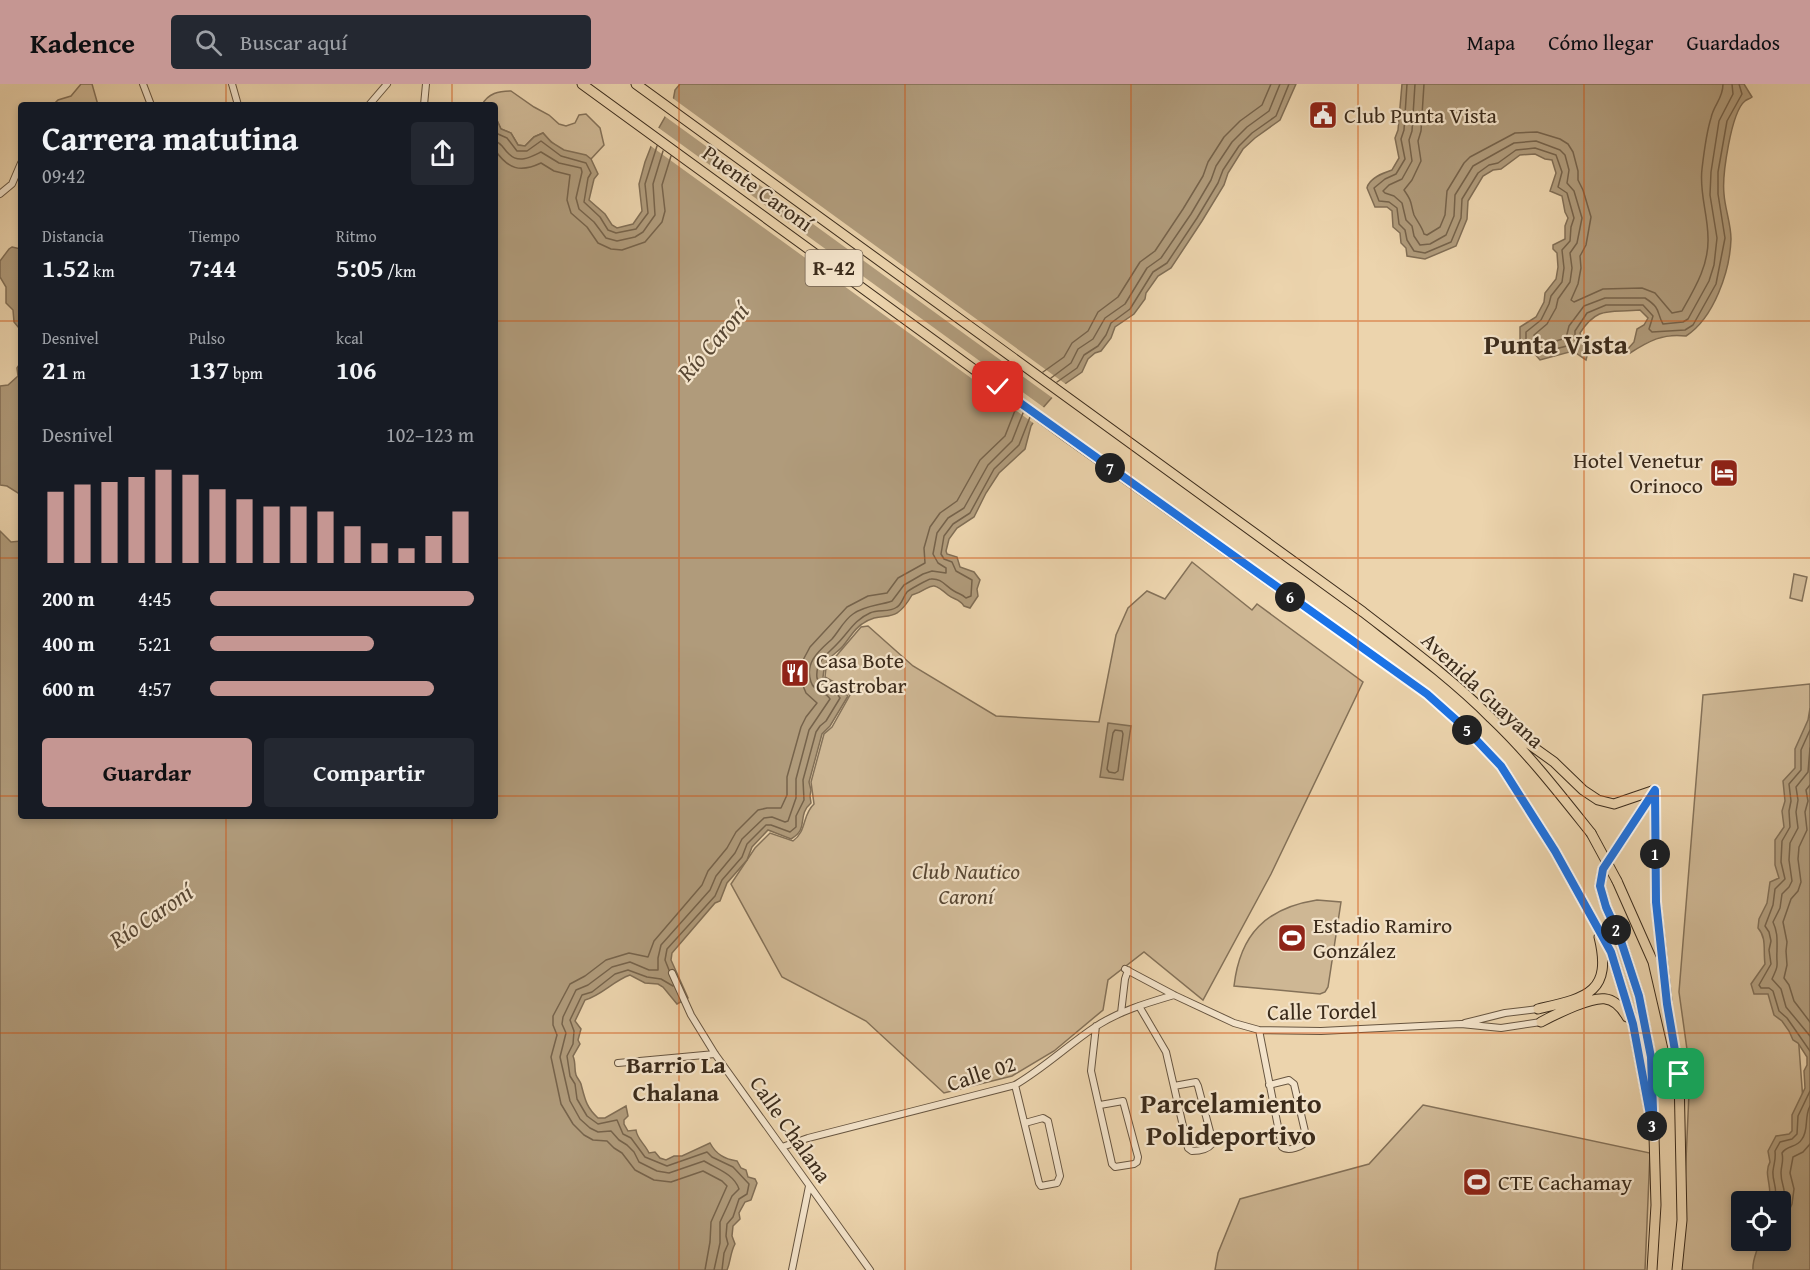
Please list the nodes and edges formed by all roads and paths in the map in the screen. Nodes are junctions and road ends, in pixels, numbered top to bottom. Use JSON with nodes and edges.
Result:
{"nodes":[{"id":1,"x":143,"y":84,"type":"edge"},
{"id":2,"x":232,"y":84,"type":"edge"},
{"id":3,"x":387,"y":84,"type":"edge"},
{"id":4,"x":426,"y":84,"type":"edge"},
{"id":5,"x":582,"y":84,"type":"edge"},
{"id":6,"x":636,"y":84,"type":"edge"},
{"id":7,"x":150,"y":102,"type":"edge"},
{"id":8,"x":237,"y":102,"type":"edge"},
{"id":9,"x":372,"y":102,"type":"edge"},
{"id":10,"x":424,"y":102,"type":"edge"},
{"id":11,"x":18,"y":170,"type":"edge"},
{"id":12,"x":0,"y":194,"type":"edge"},
{"id":13,"x":1083,"y":408,"type":"joint"},
{"id":14,"x":1064,"y":435,"type":"joint"},
{"id":15,"x":1491,"y":718,"type":"junction"},
{"id":16,"x":1655,"y":790,"type":"junction"},
{"id":17,"x":1594,"y":921,"type":"junction"},
{"id":18,"x":672,"y":973,"type":"dead end"},
{"id":19,"x":1174,"y":995,"type":"junction"},
{"id":20,"x":1139,"y":1006,"type":"junction"},
{"id":21,"x":1538,"y":1009,"type":"joint"},
{"id":22,"x":1121,"y":1013,"type":"junction"},
{"id":23,"x":1541,"y":1022,"type":"joint"},
{"id":24,"x":1461,"y":1024,"type":"junction"},
{"id":25,"x":1096,"y":1026,"type":"junction"},
{"id":26,"x":1259,"y":1030,"type":"junction"},
{"id":27,"x":1637,"y":1050,"type":"junction"},
{"id":28,"x":715,"y":1054,"type":"junction"},
{"id":29,"x":618,"y":1063,"type":"dead end"},
{"id":30,"x":1679,"y":1074,"type":"junction"},
{"id":31,"x":1015,"y":1085,"type":"junction"},
{"id":32,"x":1269,"y":1085,"type":"junction"},
{"id":33,"x":1174,"y":1086,"type":"junction"},
{"id":34,"x":1100,"y":1105,"type":"junction"},
{"id":35,"x":1025,"y":1123,"type":"junction"},
{"id":36,"x":1654,"y":1136,"type":"junction"},
{"id":37,"x":782,"y":1147,"type":"junction"},
{"id":38,"x":809,"y":1186,"type":"junction"},
{"id":39,"x":792,"y":1270,"type":"edge"},
{"id":40,"x":870,"y":1270,"type":"edge"},
{"id":41,"x":1652,"y":1270,"type":"edge"},
{"id":42,"x":1677,"y":1270,"type":"edge"}],
"edges":[{"from":1,"to":7,"type":"street"},
{"from":2,"to":8,"type":"street"},
{"from":3,"to":9,"type":"street"},
{"from":4,"to":10,"type":"street"},
{"from":5,"to":14,"type":"main road","name":"Puente Caroní","number":"R-42"},
{"from":6,"to":13,"type":"main road","name":"Puente Caroní","number":"R-42"},
{"from":11,"to":12,"type":"street"},
{"from":13,"to":15,"type":"main road","name":"Avenida Guayana","number":"R-42"},
{"from":14,"to":17,"type":"main road","name":"Avenida Guayana","number":"R-42"},
{"from":15,"to":16,"type":"main road"},
{"from":15,"to":30,"type":"main road","name":"Avenida Guayana","number":"R-42","bridge":true},
{"from":16,"to":30,"type":"main road"},
{"from":16,"to":36,"type":"main road"},
{"from":17,"to":21,"type":"main road"},
{"from":17,"to":27,"type":"main road","name":"Avenida Guayana","number":"R-42"},
{"from":18,"to":28,"type":"street","name":"Calle Chalana"},
{"from":19,"to":20,"type":"street","name":"Calle 02"},
{"from":19,"to":22,"type":"street","name":"Calle Tordel"},
{"from":19,"to":26,"type":"street","name":"Calle Tordel"},
{"from":20,"to":22,"type":"street","name":"Calle 02"},
{"from":20,"to":33,"type":"street"},
{"from":21,"to":24,"type":"street","name":"Calle Tordel"},
{"from":22,"to":25,"type":"street","name":"Calle 02"},
{"from":23,"to":24,"type":"street","name":"Calle Tordel"},
{"from":23,"to":27,"type":"main road"},
{"from":24,"to":26,"type":"street","name":"Calle Tordel"},
{"from":25,"to":31,"type":"street","name":"Calle 02"},
{"from":25,"to":34,"type":"street"},
{"from":26,"to":32,"type":"street"},
{"from":27,"to":36,"type":"main road","name":"Avenida Guayana","number":"R-42"},
{"from":28,"to":29,"type":"street"},
{"from":28,"to":37,"type":"street","name":"Calle Chalana"},
{"from":30,"to":42,"type":"main road","name":"Avenida Guayana","number":"R-42"},
{"from":31,"to":35,"type":"street"},
{"from":31,"to":37,"type":"street","name":"Calle 02"},
{"from":32,"to":32,"type":"street"},
{"from":33,"to":33,"type":"street"},
{"from":34,"to":34,"type":"street"},
{"from":35,"to":35,"type":"street"},
{"from":36,"to":41,"type":"main road","name":"Avenida Guayana","number":"R-42"},
{"from":37,"to":38,"type":"street","name":"Calle Chalana"},
{"from":38,"to":39,"type":"street"},
{"from":38,"to":40,"type":"street","name":"Calle Chalana"}]}
